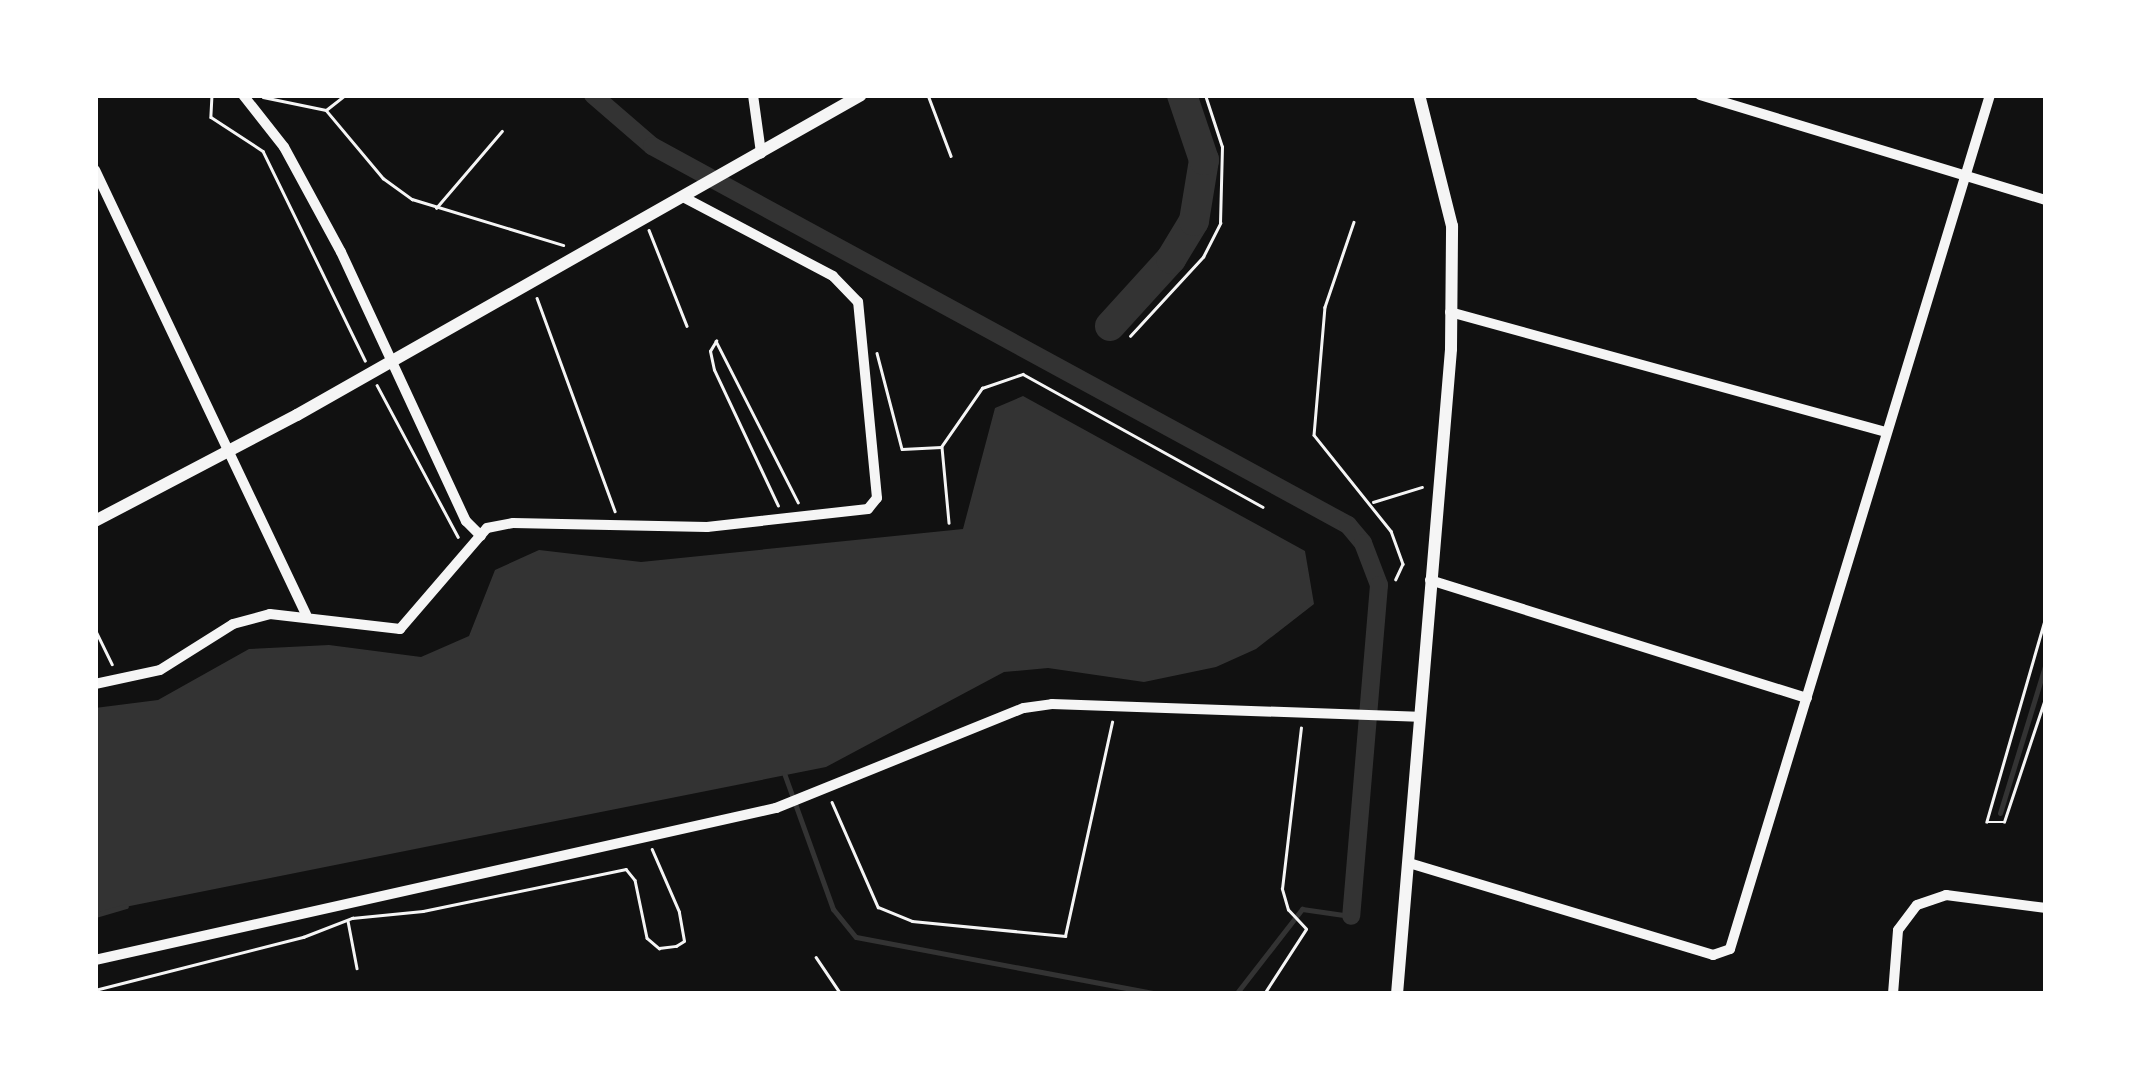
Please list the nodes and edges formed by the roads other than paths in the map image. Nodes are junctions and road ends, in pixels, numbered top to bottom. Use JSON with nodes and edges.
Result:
{"nodes":[{"id":1,"x":753,"y":95,"type":"edge"},
{"id":2,"x":860,"y":95,"type":"edge"},
{"id":3,"x":1420,"y":95,"type":"edge"},
{"id":4,"x":1990,"y":95,"type":"edge"},
{"id":5,"x":245,"y":96,"type":"edge"},
{"id":6,"x":1708,"y":96,"type":"edge"},
{"id":7,"x":760,"y":153,"type":"junction"},
{"id":8,"x":95,"y":170,"type":"edge"},
{"id":9,"x":1966,"y":176,"type":"junction"},
{"id":10,"x":684,"y":197,"type":"junction"},
{"id":11,"x":2046,"y":200,"type":"edge"},
{"id":12,"x":1450,"y":312,"type":"junction"},
{"id":13,"x":391,"y":362,"type":"junction"},
{"id":14,"x":1886,"y":432,"type":"junction"},
{"id":15,"x":231,"y":452,"type":"junction"},
{"id":16,"x":95,"y":521,"type":"edge"},
{"id":17,"x":481,"y":536,"type":"junction"},
{"id":18,"x":1430,"y":580,"type":"junction"},
{"id":19,"x":306,"y":614,"type":"junction"},
{"id":20,"x":95,"y":684,"type":"edge"},
{"id":21,"x":1807,"y":698,"type":"junction"},
{"id":22,"x":1418,"y":717,"type":"junction"},
{"id":23,"x":1409,"y":863,"type":"junction"},
{"id":24,"x":2046,"y":908,"type":"edge"},
{"id":25,"x":95,"y":960,"type":"edge"},
{"id":26,"x":1396,"y":994,"type":"edge"},
{"id":27,"x":1893,"y":994,"type":"edge"}],
"edges":[{"from":1,"to":7,"type":"street"},
{"from":2,"to":7,"type":"street"},
{"from":3,"to":12,"type":"street"},
{"from":4,"to":9,"type":"street"},
{"from":5,"to":13,"type":"street"},
{"from":6,"to":9,"type":"street"},
{"from":7,"to":10,"type":"street"},
{"from":8,"to":15,"type":"street"},
{"from":9,"to":11,"type":"street"},
{"from":9,"to":14,"type":"street"},
{"from":10,"to":13,"type":"street"},
{"from":10,"to":17,"type":"street"},
{"from":12,"to":14,"type":"street"},
{"from":12,"to":18,"type":"street"},
{"from":13,"to":15,"type":"street"},
{"from":13,"to":17,"type":"street"},
{"from":14,"to":21,"type":"street"},
{"from":15,"to":16,"type":"street"},
{"from":15,"to":19,"type":"street"},
{"from":17,"to":19,"type":"street"},
{"from":18,"to":21,"type":"street"},
{"from":18,"to":22,"type":"street"},
{"from":19,"to":20,"type":"street"},
{"from":21,"to":23,"type":"street"},
{"from":22,"to":23,"type":"street"},
{"from":22,"to":25,"type":"street"},
{"from":23,"to":26,"type":"street"},
{"from":24,"to":27,"type":"street"}]}
